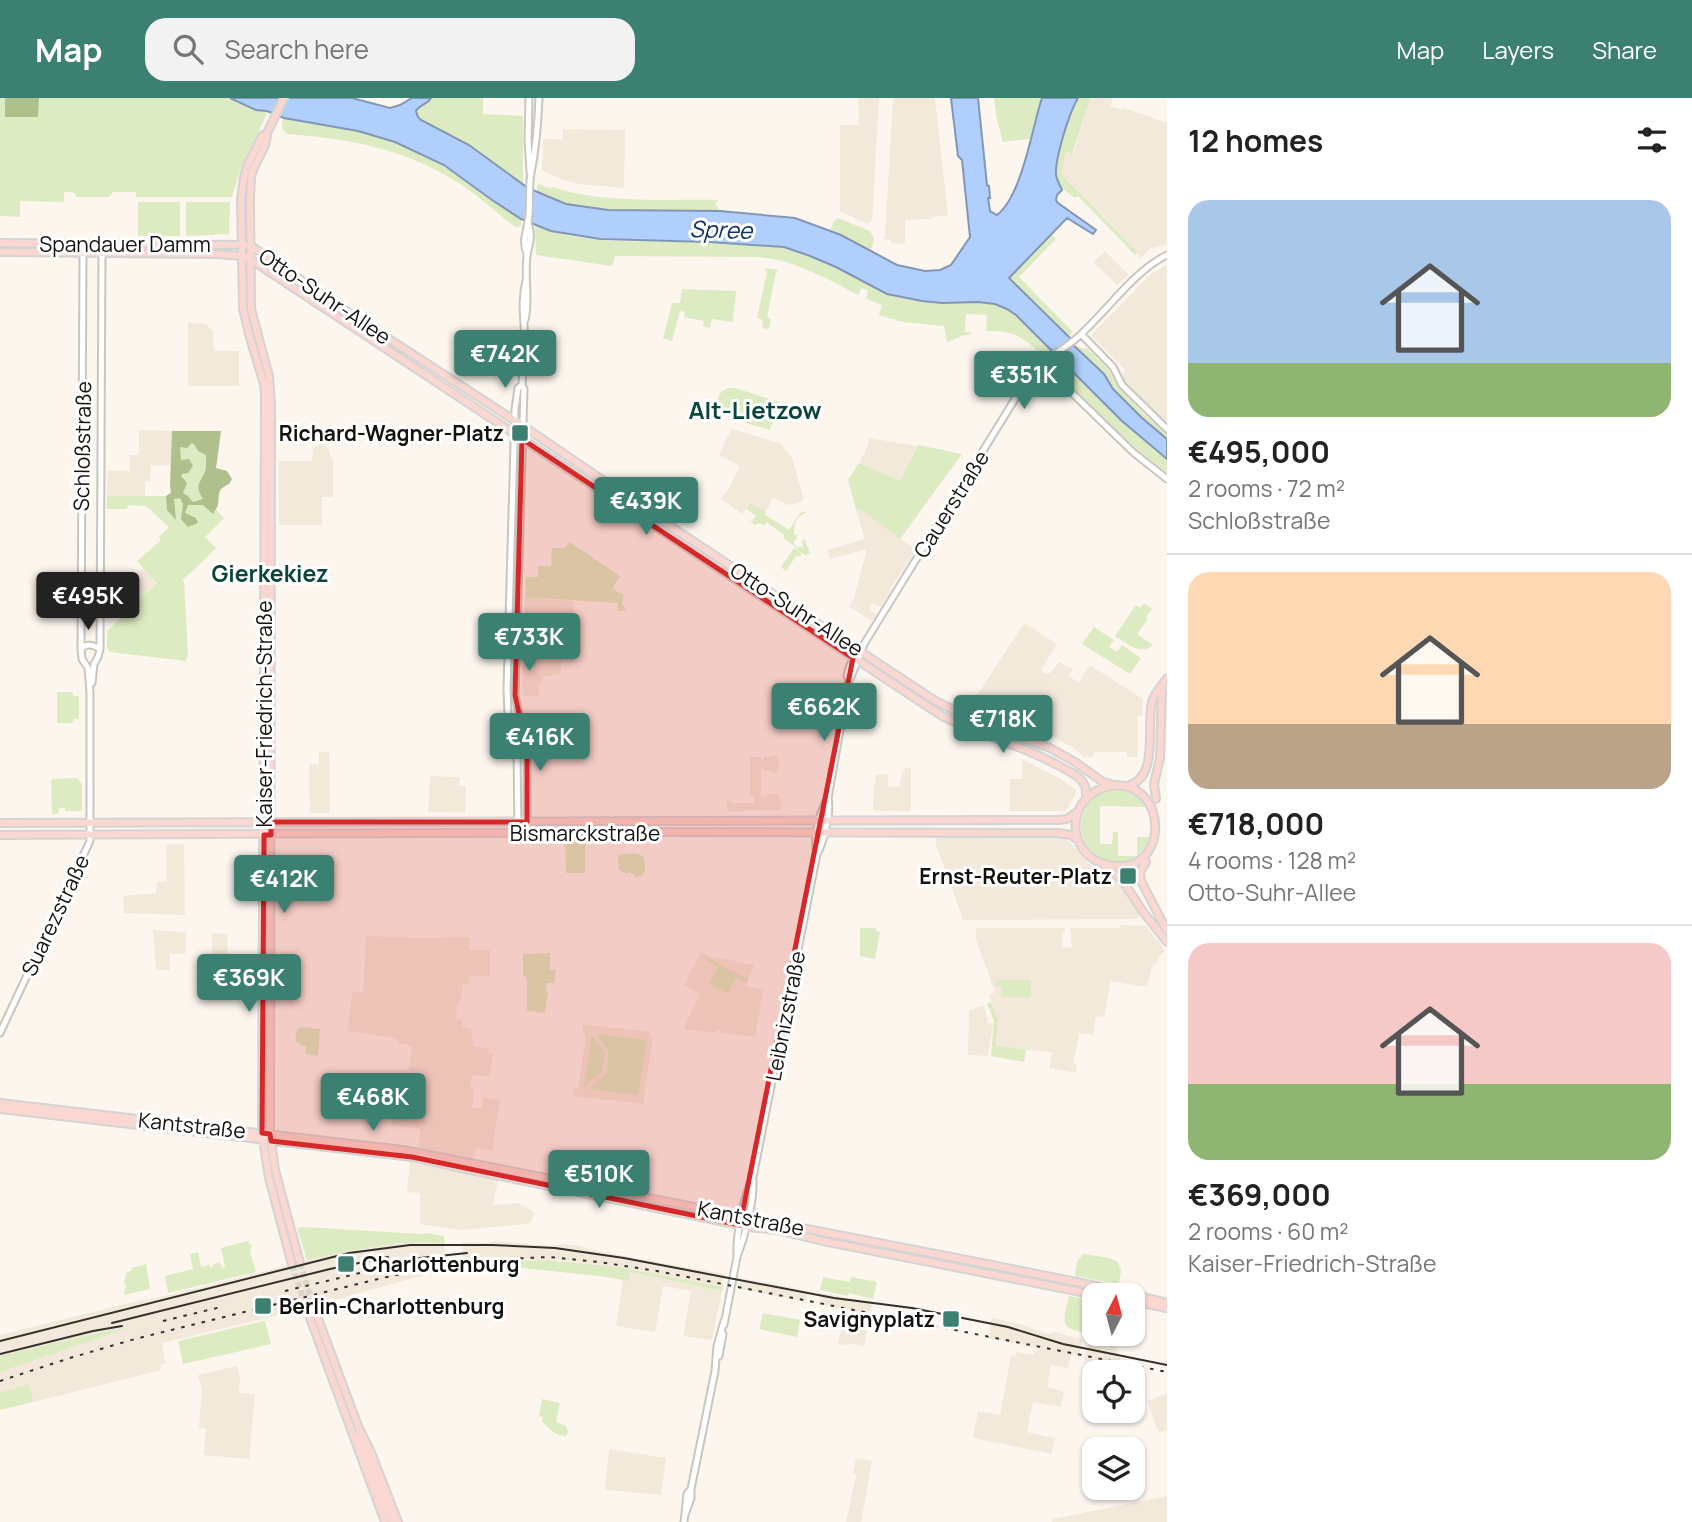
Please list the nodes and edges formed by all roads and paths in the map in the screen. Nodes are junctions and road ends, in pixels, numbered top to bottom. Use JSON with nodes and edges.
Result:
{"nodes":[{"id":1,"x":284,"y":98,"type":"edge"},
{"id":2,"x":529,"y":98,"type":"edge"},
{"id":3,"x":539,"y":98,"type":"edge"},
{"id":4,"x":531,"y":174,"type":"junction"},
{"id":5,"x":0,"y":243,"type":"edge"},
{"id":6,"x":83,"y":243,"type":"junction"},
{"id":7,"x":102,"y":243,"type":"junction"},
{"id":8,"x":246,"y":245,"type":"junction"},
{"id":9,"x":0,"y":252,"type":"edge"},
{"id":10,"x":83,"y":253,"type":"junction"},
{"id":11,"x":102,"y":253,"type":"junction"},
{"id":12,"x":1167,"y":255,"type":"edge"},
{"id":13,"x":246,"y":257,"type":"junction"},
{"id":14,"x":1081,"y":334,"type":"junction"},
{"id":15,"x":1041,"y":363,"type":"junction"},
{"id":16,"x":522,"y":385,"type":"junction"},
{"id":17,"x":515,"y":421,"type":"junction"},
{"id":18,"x":523,"y":426,"type":"junction"},
{"id":19,"x":1167,"y":429,"type":"edge"},
{"id":20,"x":514,"y":434,"type":"junction"},
{"id":21,"x":522,"y":439,"type":"junction"},
{"id":22,"x":1167,"y":479,"type":"edge"},
{"id":23,"x":81,"y":649,"type":"junction"},
{"id":24,"x":100,"y":649,"type":"junction"},
{"id":25,"x":861,"y":650,"type":"junction"},
{"id":26,"x":856,"y":660,"type":"junction"},
{"id":27,"x":86,"y":664,"type":"junction"},
{"id":28,"x":94,"y":664,"type":"junction"},
{"id":29,"x":1167,"y":678,"type":"edge"},
{"id":30,"x":1162,"y":686,"type":"junction"},
{"id":31,"x":90,"y":692,"type":"junction"},
{"id":32,"x":1153,"y":696,"type":"junction"},
{"id":33,"x":1161,"y":699,"type":"junction"},
{"id":34,"x":1114,"y":785,"type":"junction"},
{"id":35,"x":1128,"y":785,"type":"junction"},
{"id":36,"x":1086,"y":800,"type":"junction"},
{"id":37,"x":1077,"y":812,"type":"junction"},
{"id":38,"x":523,"y":821,"type":"junction"},
{"id":39,"x":823,"y":821,"type":"junction"},
{"id":40,"x":267,"y":822,"type":"junction"},
{"id":41,"x":0,"y":823,"type":"edge"},
{"id":42,"x":90,"y":823,"type":"junction"},
{"id":43,"x":821,"y":832,"type":"junction"},
{"id":44,"x":518,"y":833,"type":"junction"},
{"id":45,"x":527,"y":833,"type":"junction"},
{"id":46,"x":0,"y":835,"type":"edge"},
{"id":47,"x":90,"y":835,"type":"junction"},
{"id":48,"x":267,"y":835,"type":"junction"},
{"id":49,"x":1078,"y":840,"type":"junction"},
{"id":50,"x":1157,"y":850,"type":"dead end"},
{"id":51,"x":1150,"y":858,"type":"junction"},
{"id":52,"x":1103,"y":864,"type":"junction"},
{"id":53,"x":1167,"y":931,"type":"edge"},
{"id":54,"x":1167,"y":942,"type":"edge"},
{"id":55,"x":0,"y":1033,"type":"edge"},
{"id":56,"x":0,"y":1103,"type":"edge"},
{"id":57,"x":0,"y":1109,"type":"edge"},
{"id":58,"x":262,"y":1136,"type":"junction"},
{"id":59,"x":271,"y":1138,"type":"junction"},
{"id":60,"x":745,"y":1217,"type":"junction"},
{"id":61,"x":743,"y":1226,"type":"junction"},
{"id":62,"x":1082,"y":1292,"type":"edge"},
{"id":63,"x":1167,"y":1303,"type":"edge"},
{"id":64,"x":1145,"y":1304,"type":"edge"},
{"id":65,"x":309,"y":1306,"type":"tunnel mouth"},
{"id":66,"x":1167,"y":1308,"type":"edge"},
{"id":67,"x":355,"y":1428,"type":"junction"},
{"id":68,"x":685,"y":1518,"type":"edge"},
{"id":69,"x":385,"y":1522,"type":"edge"},
{"id":70,"x":392,"y":1522,"type":"edge"},
{"id":71,"x":398,"y":1522,"type":"edge"}],
"edges":[{"from":1,"to":8,"type":"main road","name":"Kaiser-Friedrich-Straße"},
{"from":2,"to":4,"type":"street"},
{"from":3,"to":4,"type":"street"},
{"from":4,"to":16,"type":"street"},
{"from":5,"to":6,"type":"main road","name":"Spandauer Damm"},
{"from":6,"to":7,"type":"main road","name":"Spandauer Damm"},
{"from":6,"to":10,"type":"street","name":"Schloßstraße"},
{"from":7,"to":8,"type":"main road","name":"Spandauer Damm"},
{"from":7,"to":11,"type":"street","name":"Schloßstraße"},
{"from":8,"to":13,"type":"main road","name":"Kaiser-Friedrich-Straße"},
{"from":8,"to":17,"type":"main road","name":"Otto-Suhr-Allee"},
{"from":9,"to":10,"type":"main road","name":"Spandauer Damm"},
{"from":10,"to":11,"type":"main road","name":"Spandauer Damm"},
{"from":10,"to":23,"type":"street","name":"Schloßstraße"},
{"from":11,"to":13,"type":"main road","name":"Spandauer Damm"},
{"from":11,"to":24,"type":"street","name":"Schloßstraße"},
{"from":12,"to":14,"type":"street","name":"Cauerstraße"},
{"from":13,"to":20,"type":"main road","name":"Otto-Suhr-Allee"},
{"from":13,"to":40,"type":"main road","name":"Kaiser-Friedrich-Straße"},
{"from":14,"to":15,"type":"street","name":"Cauerstraße"},
{"from":14,"to":19,"type":"street"},
{"from":15,"to":22,"type":"street"},
{"from":15,"to":25,"type":"street","name":"Cauerstraße"},
{"from":16,"to":17,"type":"street"},
{"from":16,"to":18,"type":"street"},
{"from":17,"to":18,"type":"main road","name":"Otto-Suhr-Allee"},
{"from":17,"to":20,"type":"street"},
{"from":18,"to":21,"type":"street"},
{"from":18,"to":25,"type":"main road","name":"Otto-Suhr-Allee"},
{"from":20,"to":21,"type":"main road","name":"Otto-Suhr-Allee"},
{"from":20,"to":38,"type":"street"},
{"from":21,"to":26,"type":"main road","name":"Otto-Suhr-Allee"},
{"from":21,"to":38,"type":"street"},
{"from":23,"to":24,"type":"street"},
{"from":23,"to":27,"type":"street","name":"Schloßstraße"},
{"from":24,"to":28,"type":"street","name":"Schloßstraße"},
{"from":25,"to":26,"type":"street","name":"Cauerstraße"},
{"from":25,"to":34,"type":"main road","name":"Otto-Suhr-Allee"},
{"from":26,"to":36,"type":"main road","name":"Otto-Suhr-Allee"},
{"from":26,"to":39,"type":"street","name":"Leibnizstraße"},
{"from":27,"to":28,"type":"street"},
{"from":27,"to":31,"type":"street","name":"Schloßstraße"},
{"from":28,"to":31,"type":"street","name":"Schloßstraße"},
{"from":29,"to":30,"type":"main road"},
{"from":30,"to":32,"type":"main road"},
{"from":30,"to":33,"type":"main road"},
{"from":31,"to":42,"type":"street","name":"Schloßstraße"},
{"from":32,"to":33,"type":"main road"},
{"from":32,"to":35,"type":"main road"},
{"from":33,"to":35,"type":"main road"},
{"from":34,"to":35,"type":"main road"},
{"from":34,"to":36,"type":"main road"},
{"from":36,"to":37,"type":"main road"},
{"from":37,"to":39,"type":"main road","name":"Bismarckstraße"},
{"from":37,"to":49,"type":"main road"},
{"from":38,"to":39,"type":"main road","name":"Bismarckstraße"},
{"from":38,"to":40,"type":"main road","name":"Bismarckstraße"},
{"from":38,"to":44,"type":"street"},
{"from":38,"to":45,"type":"street"},
{"from":39,"to":43,"type":"street","name":"Leibnizstraße"},
{"from":40,"to":42,"type":"main road","name":"Bismarckstraße"},
{"from":40,"to":48,"type":"main road","name":"Kaiser-Friedrich-Straße"},
{"from":41,"to":42,"type":"main road","name":"Bismarckstraße"},
{"from":42,"to":47,"type":"street","name":"Schloßstraße"},
{"from":43,"to":45,"type":"main road","name":"Bismarckstraße"},
{"from":43,"to":49,"type":"main road","name":"Bismarckstraße"},
{"from":43,"to":60,"type":"street","name":"Leibnizstraße"},
{"from":44,"to":45,"type":"main road","name":"Bismarckstraße"},
{"from":44,"to":48,"type":"main road","name":"Bismarckstraße"},
{"from":46,"to":47,"type":"main road","name":"Bismarckstraße"},
{"from":47,"to":48,"type":"main road","name":"Bismarckstraße"},
{"from":47,"to":55,"type":"street","name":"Suarezstraße"},
{"from":48,"to":58,"type":"main road","name":"Kaiser-Friedrich-Straße"},
{"from":48,"to":59,"type":"main road","name":"Kaiser-Friedrich-Straße"},
{"from":49,"to":52,"type":"main road"},
{"from":50,"to":51,"type":"main road"},
{"from":51,"to":52,"type":"main road"},
{"from":51,"to":53,"type":"main road"},
{"from":52,"to":54,"type":"main road"},
{"from":56,"to":58,"type":"main road","name":"Kantstraße"},
{"from":57,"to":58,"type":"main road","name":"Kantstraße"},
{"from":58,"to":59,"type":"main road","name":"Kantstraße"},
{"from":58,"to":59,"type":"main road","name":"Kaiser-Friedrich-Straße"},
{"from":59,"to":60,"type":"main road","name":"Kantstraße"},
{"from":59,"to":61,"type":"main road","name":"Kantstraße"},
{"from":60,"to":61,"type":"street","name":"Leibnizstraße"},
{"from":60,"to":63,"type":"main road","name":"Kantstraße"},
{"from":61,"to":62,"type":"main road","name":"Kantstraße"},
{"from":61,"to":68,"type":"street","name":"Leibnizstraße"},
{"from":64,"to":66,"type":"main road"},
{"from":65,"to":67,"type":"main road"},
{"from":67,"to":69,"type":"main road"},
{"from":67,"to":70,"type":"main road"},
{"from":67,"to":71,"type":"main road"}]}
